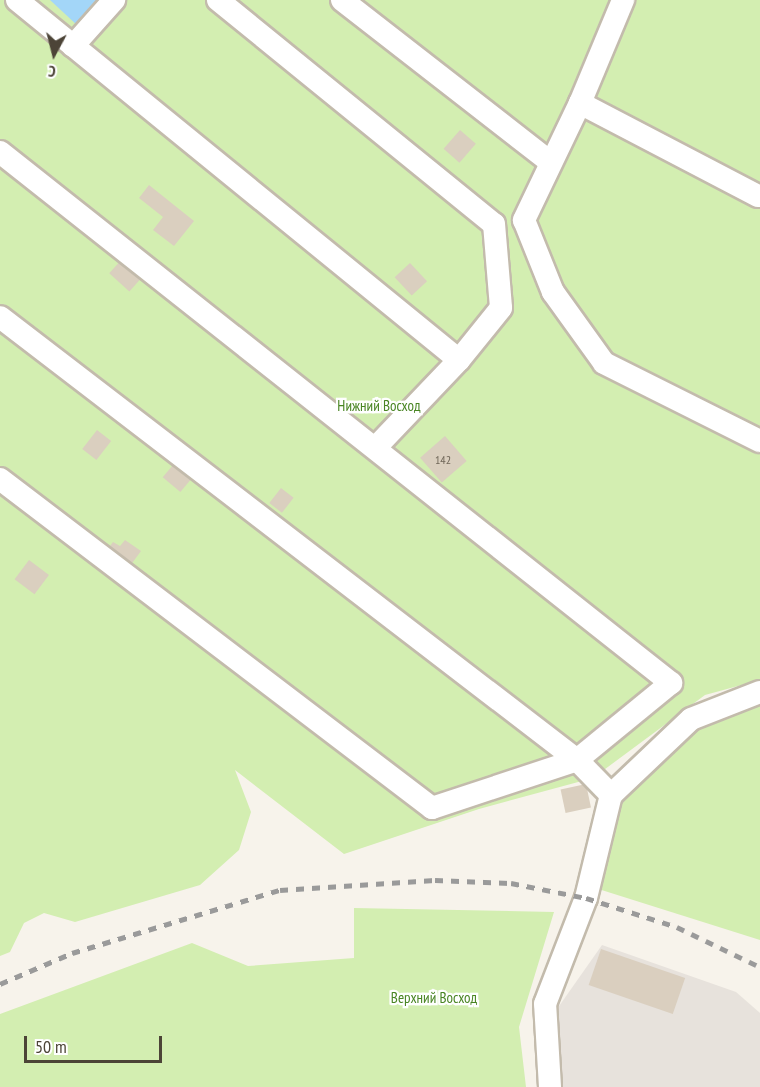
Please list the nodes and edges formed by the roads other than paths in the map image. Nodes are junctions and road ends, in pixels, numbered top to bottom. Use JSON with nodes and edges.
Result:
{"nodes":[{"id":1,"x":17,"y":0,"type":"edge"},
{"id":2,"x":114,"y":0,"type":"edge"},
{"id":3,"x":218,"y":0,"type":"edge"},
{"id":4,"x":342,"y":0,"type":"edge"},
{"id":5,"x":623,"y":0,"type":"edge"},
{"id":6,"x":73,"y":46,"type":"junction"},
{"id":7,"x":580,"y":103,"type":"junction"},
{"id":8,"x":0,"y":152,"type":"edge"},
{"id":9,"x":550,"y":162,"type":"junction"},
{"id":10,"x":758,"y":196,"type":"dead end"},
{"id":11,"x":0,"y":317,"type":"edge"},
{"id":12,"x":459,"y":360,"type":"junction"},
{"id":13,"x":760,"y":441,"type":"edge"},
{"id":14,"x":377,"y":446,"type":"junction"},
{"id":15,"x":0,"y":479,"type":"edge"},
{"id":16,"x":760,"y":692,"type":"edge"},
{"id":17,"x":577,"y":760,"type":"junction"},
{"id":18,"x":611,"y":795,"type":"junction"},
{"id":19,"x":550,"y":1087,"type":"edge"}],
"edges":[{"from":1,"to":6,"type":"lane"},
{"from":2,"to":6,"type":"lane"},
{"from":3,"to":12,"type":"lane"},
{"from":4,"to":9,"type":"lane"},
{"from":5,"to":7,"type":"lane"},
{"from":6,"to":12,"type":"lane"},
{"from":7,"to":9,"type":"lane"},
{"from":7,"to":10,"type":"lane"},
{"from":8,"to":14,"type":"lane"},
{"from":9,"to":13,"type":"lane"},
{"from":11,"to":17,"type":"lane"},
{"from":12,"to":14,"type":"lane"},
{"from":14,"to":17,"type":"lane"},
{"from":15,"to":17,"type":"lane"},
{"from":16,"to":18,"type":"lane"},
{"from":17,"to":18,"type":"lane"},
{"from":18,"to":19,"type":"lane"}]}
